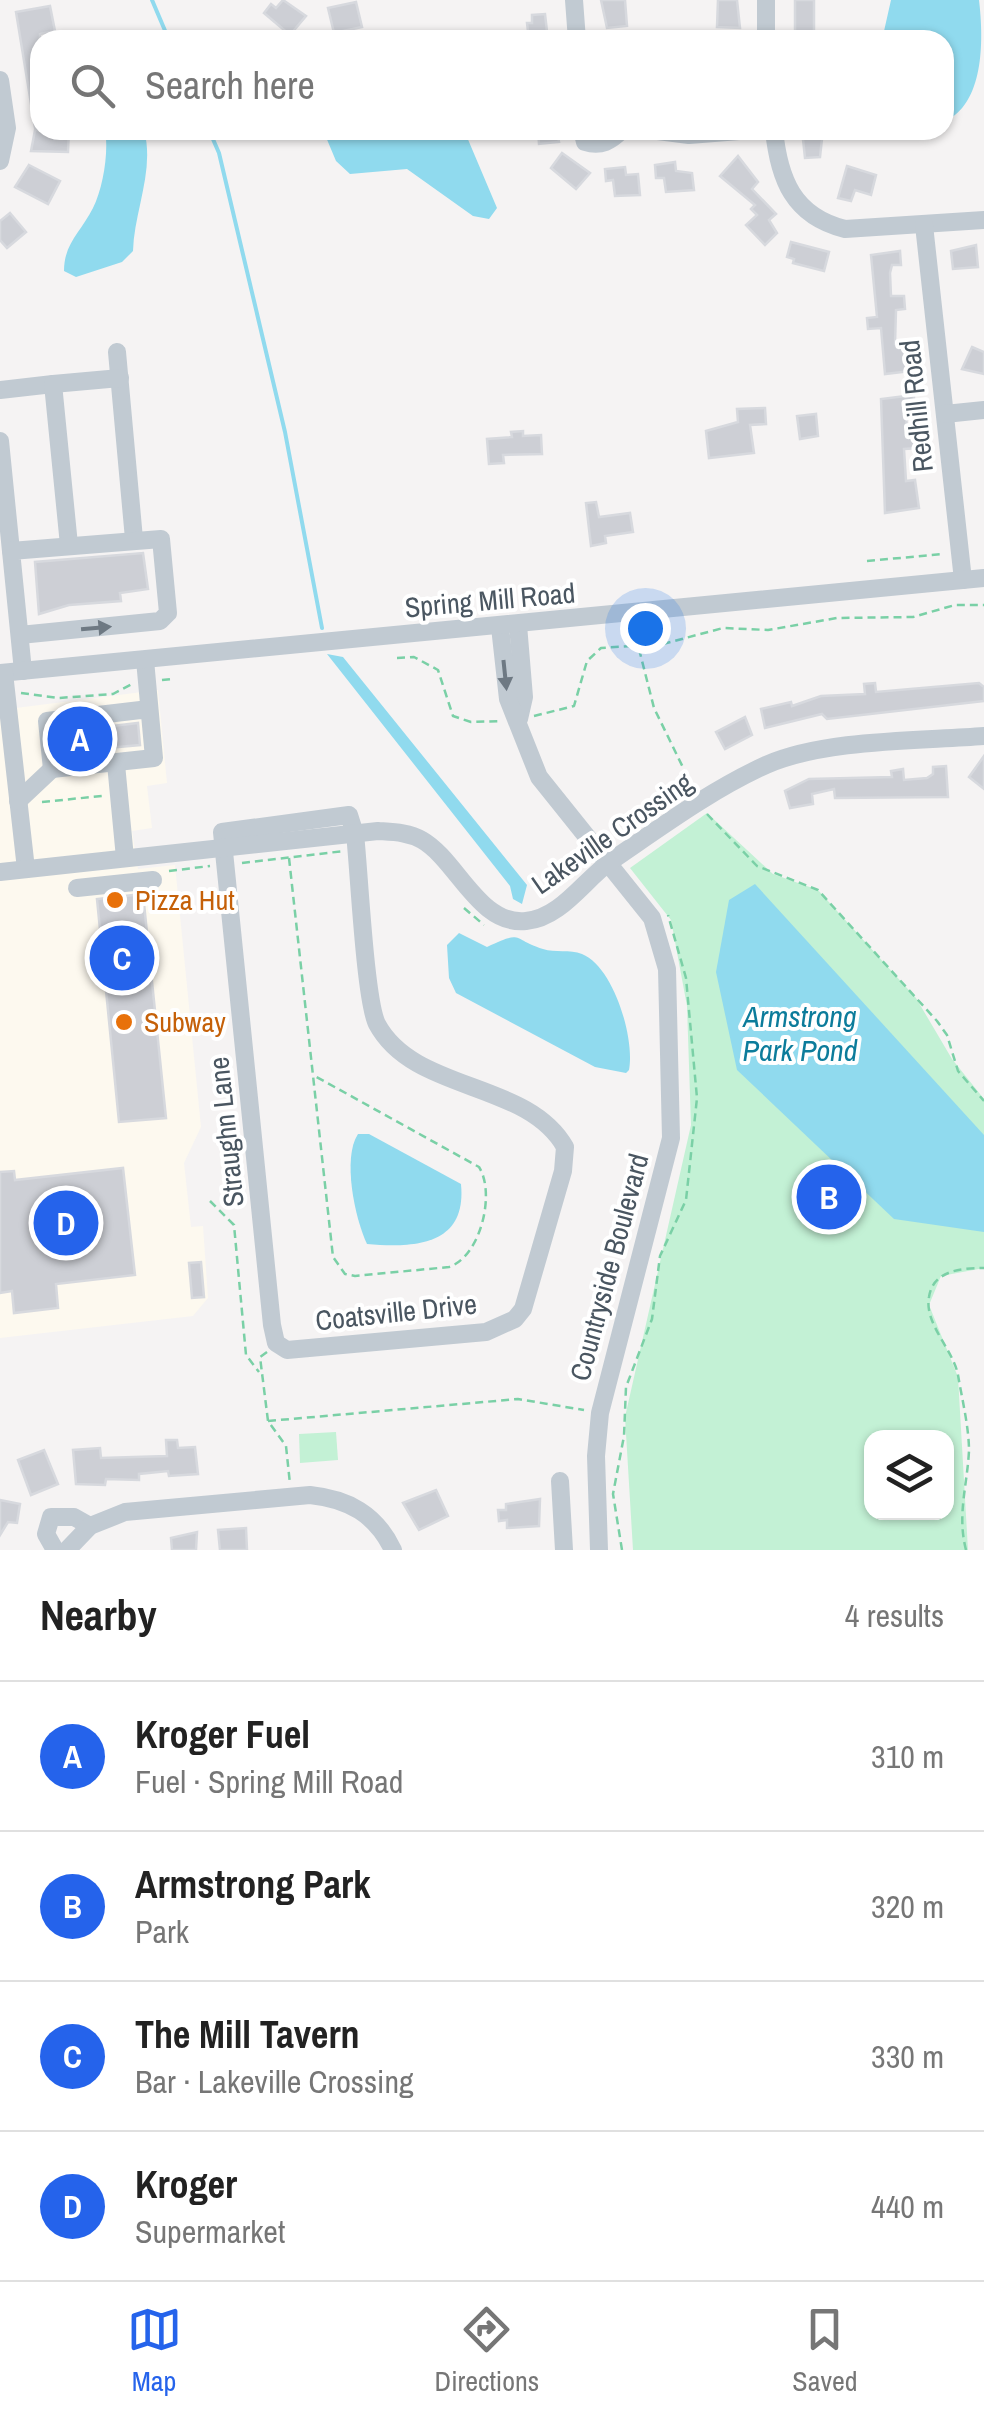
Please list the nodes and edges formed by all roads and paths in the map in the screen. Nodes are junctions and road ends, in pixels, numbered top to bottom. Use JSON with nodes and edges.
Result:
{"nodes":[{"id":1,"x":574,"y":0,"type":"edge"},
{"id":2,"x":766,"y":0,"type":"edge"},
{"id":3,"x":576,"y":30,"type":"edge"},
{"id":4,"x":766,"y":30,"type":"edge"},
{"id":5,"x":0,"y":80,"type":"edge"},
{"id":6,"x":584,"y":140,"type":"edge"},
{"id":7,"x":609,"y":140,"type":"edge"},
{"id":8,"x":776,"y":140,"type":"edge"},
{"id":9,"x":0,"y":161,"type":"edge"},
{"id":10,"x":984,"y":220,"type":"edge"},
{"id":11,"x":924,"y":225,"type":"junction"},
{"id":12,"x":117,"y":352,"type":"dead end"},
{"id":13,"x":120,"y":378,"type":"junction"},
{"id":14,"x":53,"y":384,"type":"junction"},
{"id":15,"x":0,"y":390,"type":"edge"},
{"id":16,"x":984,"y":410,"type":"edge"},
{"id":17,"x":945,"y":414,"type":"junction"},
{"id":18,"x":0,"y":441,"type":"edge"},
{"id":19,"x":134,"y":539,"type":"junction"},
{"id":20,"x":69,"y":546,"type":"junction"},
{"id":21,"x":11,"y":551,"type":"junction"},
{"id":22,"x":960,"y":552,"type":"junction"},
{"id":23,"x":868,"y":560,"type":"dead end"},
{"id":24,"x":984,"y":578,"type":"edge"},
{"id":25,"x":963,"y":580,"type":"junction"},
{"id":26,"x":984,"y":605,"type":"edge"},
{"id":27,"x":509,"y":626,"type":"junction"},
{"id":28,"x":20,"y":635,"type":"junction"},
{"id":29,"x":639,"y":647,"type":"junction"},
{"id":30,"x":397,"y":658,"type":"dead end"},
{"id":31,"x":144,"y":660,"type":"junction"},
{"id":32,"x":9,"y":672,"type":"edge"},
{"id":33,"x":172,"y":680,"type":"dead end"},
{"id":34,"x":147,"y":681,"type":"junction"},
{"id":35,"x":6,"y":695,"type":"junction"},
{"id":36,"x":149,"y":710,"type":"junction"},
{"id":37,"x":519,"y":719,"type":"junction"},
{"id":38,"x":984,"y":736,"type":"edge"},
{"id":39,"x":116,"y":764,"type":"junction"},
{"id":40,"x":52,"y":769,"type":"junction"},
{"id":41,"x":106,"y":784,"type":"dead end"},
{"id":42,"x":18,"y":801,"type":"junction"},
{"id":43,"x":701,"y":801,"type":"junction"},
{"id":44,"x":42,"y":802,"type":"dead end"},
{"id":45,"x":356,"y":842,"type":"junction"},
{"id":46,"x":225,"y":857,"type":"junction"},
{"id":47,"x":124,"y":858,"type":"junction"},
{"id":48,"x":289,"y":858,"type":"junction"},
{"id":49,"x":608,"y":863,"type":"junction"},
{"id":50,"x":26,"y":869,"type":"junction"},
{"id":51,"x":0,"y":872,"type":"edge"},
{"id":52,"x":161,"y":875,"type":"joint"},
{"id":53,"x":77,"y":888,"type":"dead end"},
{"id":54,"x":456,"y":898,"type":"dead end"},
{"id":55,"x":661,"y":904,"type":"dead end"},
{"id":56,"x":490,"y":928,"type":"dead end"},
{"id":57,"x":313,"y":1075,"type":"junction"},
{"id":58,"x":984,"y":1101,"type":"edge"},
{"id":59,"x":210,"y":1201,"type":"dead end"},
{"id":60,"x":984,"y":1268,"type":"edge"},
{"id":61,"x":278,"y":1345,"type":"junction"},
{"id":62,"x":259,"y":1372,"type":"junction"},
{"id":63,"x":600,"y":1413,"type":"junction"},
{"id":64,"x":624,"y":1417,"type":"junction"},
{"id":65,"x":268,"y":1421,"type":"junction"},
{"id":66,"x":560,"y":1481,"type":"dead end"},
{"id":67,"x":291,"y":1495,"type":"junction"},
{"id":68,"x":90,"y":1526,"type":"junction"},
{"id":69,"x":56,"y":1550,"type":"edge"},
{"id":70,"x":68,"y":1550,"type":"edge"},
{"id":71,"x":392,"y":1550,"type":"edge"},
{"id":72,"x":564,"y":1550,"type":"edge"},
{"id":73,"x":599,"y":1550,"type":"edge"},
{"id":74,"x":622,"y":1550,"type":"edge"},
{"id":75,"x":966,"y":1550,"type":"edge"}],
"edges":[{"from":1,"to":3,"type":"street"},
{"from":2,"to":4,"type":"street"},
{"from":5,"to":9,"type":"street"},
{"from":6,"to":7,"type":"street"},
{"from":8,"to":11,"type":"street"},
{"from":10,"to":11,"type":"street"},
{"from":11,"to":17,"type":"street","name":"Redhill Road"},
{"from":12,"to":13,"type":"street"},
{"from":13,"to":14,"type":"street"},
{"from":13,"to":19,"type":"street"},
{"from":14,"to":15,"type":"street"},
{"from":14,"to":20,"type":"street"},
{"from":16,"to":17,"type":"street"},
{"from":17,"to":22,"type":"street","name":"Redhill Road"},
{"from":18,"to":21,"type":"street"},
{"from":19,"to":20,"type":"street"},
{"from":28,"to":19,"type":"street","one_way":true},
{"from":20,"to":21,"type":"street"},
{"from":21,"to":28,"type":"street"},
{"from":22,"to":23,"type":"path"},
{"from":22,"to":25,"type":"street","name":"Redhill Road"},
{"from":24,"to":25,"type":"street","name":"Spring Mill Road"},
{"from":25,"to":27,"type":"street","name":"Spring Mill Road"},
{"from":26,"to":29,"type":"path"},
{"from":27,"to":31,"type":"street","name":"Spring Mill Road"},
{"from":27,"to":37,"type":"street","name":"Countryside Boulevard"},
{"from":28,"to":32,"type":"street"},
{"from":29,"to":37,"type":"path"},
{"from":29,"to":43,"type":"path"},
{"from":30,"to":37,"type":"path"},
{"from":31,"to":32,"type":"street","name":"Spring Mill Road"},
{"from":31,"to":34,"type":"street"},
{"from":32,"to":35,"type":"street"},
{"from":33,"to":34,"type":"path"},
{"from":34,"to":35,"type":"path"},
{"from":34,"to":36,"type":"street"},
{"from":35,"to":42,"type":"street"},
{"from":36,"to":39,"type":"street"},
{"from":36,"to":40,"type":"street"},
{"from":37,"to":49,"type":"street","name":"Countryside Boulevard"},
{"from":38,"to":43,"type":"street","name":"Lakeville Crossing"},
{"from":39,"to":40,"type":"street"},
{"from":39,"to":47,"type":"street"},
{"from":40,"to":42,"type":"street"},
{"from":41,"to":44,"type":"path"},
{"from":42,"to":50,"type":"street"},
{"from":43,"to":49,"type":"street","name":"Lakeville Crossing"},
{"from":43,"to":58,"type":"path"},
{"from":45,"to":46,"type":"street","name":"Lakeville Crossing"},
{"from":45,"to":48,"type":"path"},
{"from":45,"to":49,"type":"street","name":"Lakeville Crossing"},
{"from":45,"to":61,"type":"street","name":"Coatsville Drive"},
{"from":46,"to":47,"type":"street","name":"Lakeville Crossing"},
{"from":46,"to":48,"type":"path"},
{"from":46,"to":52,"type":"path"},
{"from":46,"to":61,"type":"street","name":"Straughn Lane"},
{"from":47,"to":50,"type":"street","name":"Lakeville Crossing"},
{"from":48,"to":57,"type":"path"},
{"from":49,"to":63,"type":"street","name":"Countryside Boulevard"},
{"from":50,"to":51,"type":"street","name":"Lakeville Crossing"},
{"from":52,"to":53,"type":"street"},
{"from":54,"to":56,"type":"path"},
{"from":55,"to":64,"type":"path"},
{"from":57,"to":57,"type":"path"},
{"from":59,"to":62,"type":"path"},
{"from":60,"to":75,"type":"path"},
{"from":61,"to":62,"type":"path"},
{"from":62,"to":65,"type":"path"},
{"from":63,"to":64,"type":"path"},
{"from":63,"to":65,"type":"path"},
{"from":63,"to":73,"type":"street","name":"Countryside Boulevard"},
{"from":64,"to":74,"type":"path"},
{"from":65,"to":67,"type":"path"},
{"from":66,"to":72,"type":"street"},
{"from":67,"to":68,"type":"street"},
{"from":67,"to":71,"type":"street"},
{"from":68,"to":69,"type":"street"},
{"from":68,"to":70,"type":"street"}]}
